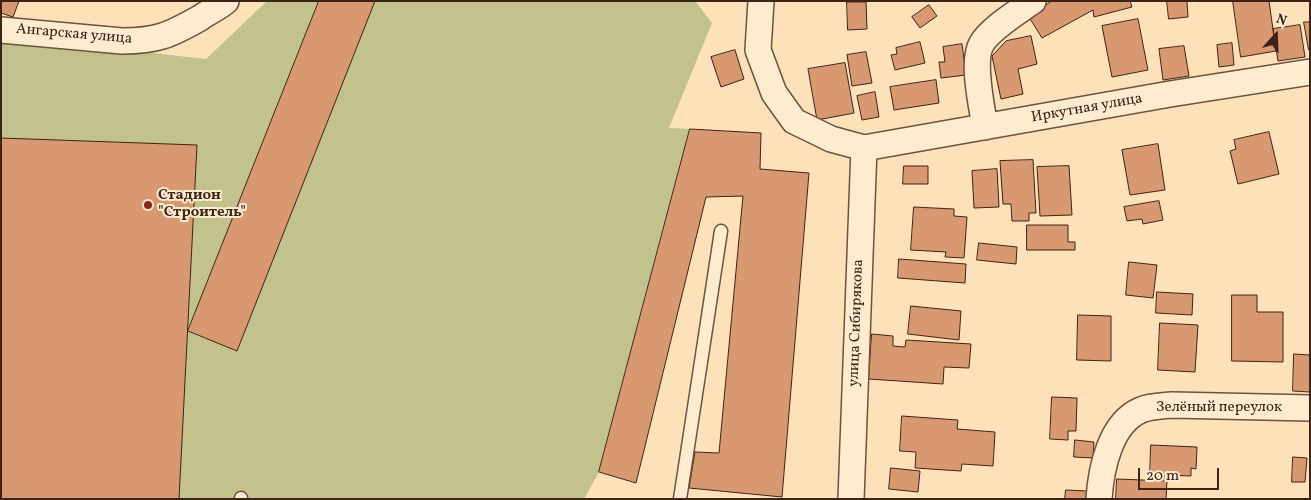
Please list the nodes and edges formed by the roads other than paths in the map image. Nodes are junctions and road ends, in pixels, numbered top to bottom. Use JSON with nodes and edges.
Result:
{"nodes":[{"id":1,"x":226,"y":1,"type":"edge"},
{"id":2,"x":760,"y":1,"type":"edge"},
{"id":3,"x":1033,"y":1,"type":"edge"},
{"id":4,"x":1,"y":30,"type":"edge"},
{"id":5,"x":1310,"y":72,"type":"edge"},
{"id":6,"x":985,"y":127,"type":"junction"},
{"id":7,"x":864,"y":148,"type":"junction"},
{"id":8,"x":721,"y":231,"type":"dead end"},
{"id":9,"x":1310,"y":408,"type":"edge"},
{"id":10,"x":680,"y":499,"type":"edge"},
{"id":11,"x":851,"y":499,"type":"edge"},
{"id":12,"x":1100,"y":499,"type":"edge"}],
"edges":[{"from":1,"to":4,"type":"street","name":"Ангарская улица"},
{"from":2,"to":7,"type":"street"},
{"from":3,"to":6,"type":"street"},
{"from":5,"to":6,"type":"street","name":"Иркутная улица"},
{"from":6,"to":7,"type":"street","name":"Иркутная улица"},
{"from":7,"to":11,"type":"street","name":"улица Сибирякова"},
{"from":8,"to":10,"type":"lane"},
{"from":9,"to":12,"type":"street","name":"Зелёный переулок"}]}
